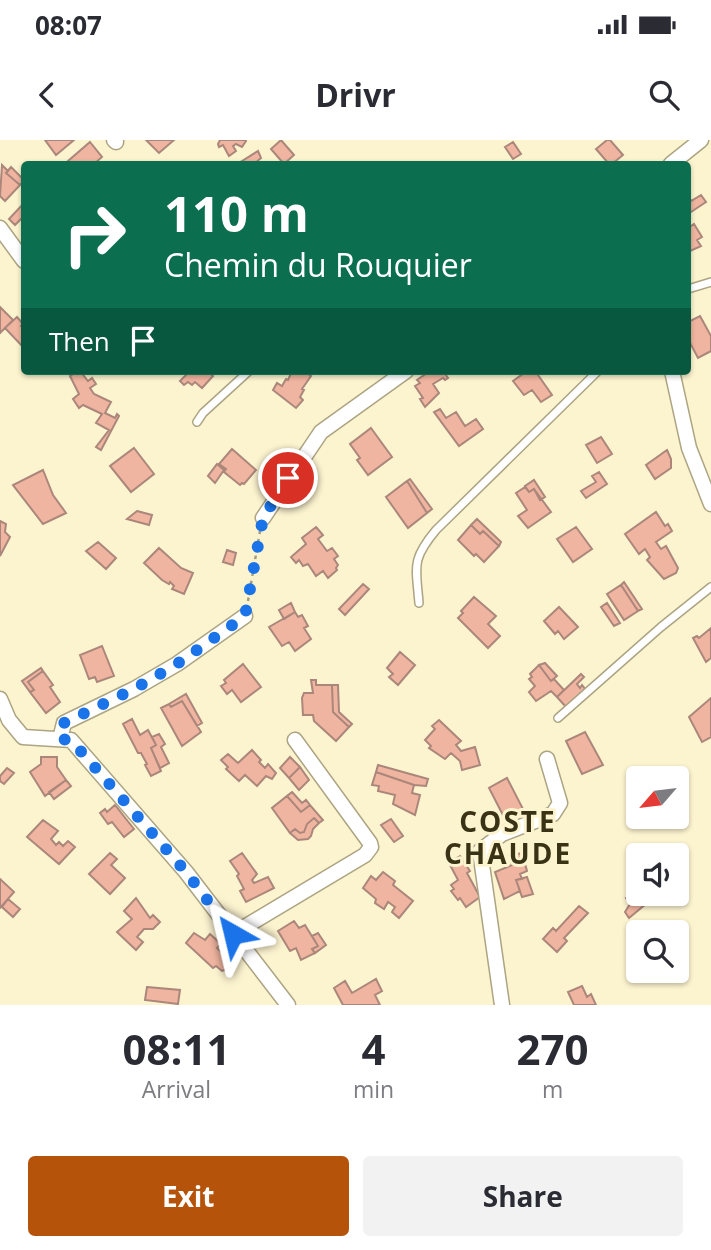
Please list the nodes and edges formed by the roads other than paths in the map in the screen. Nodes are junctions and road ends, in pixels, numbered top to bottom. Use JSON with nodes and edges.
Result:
{"nodes":[{"id":1,"x":701,"y":140,"type":"edge"},
{"id":2,"x":675,"y":161,"type":"edge"},
{"id":3,"x":0,"y":228,"type":"edge"},
{"id":4,"x":21,"y":257,"type":"edge"},
{"id":5,"x":711,"y":282,"type":"edge"},
{"id":6,"x":691,"y":288,"type":"edge"},
{"id":7,"x":245,"y":375,"type":"edge"},
{"id":8,"x":400,"y":375,"type":"edge"},
{"id":9,"x":594,"y":375,"type":"edge"},
{"id":10,"x":673,"y":375,"type":"edge"},
{"id":11,"x":197,"y":422,"type":"dead end"},
{"id":12,"x":711,"y":504,"type":"edge"},
{"id":13,"x":263,"y":518,"type":"road end"},
{"id":14,"x":711,"y":587,"type":"edge"},
{"id":15,"x":419,"y":603,"type":"dead end"},
{"id":16,"x":245,"y":616,"type":"road end"},
{"id":17,"x":0,"y":699,"type":"edge"},
{"id":18,"x":558,"y":718,"type":"dead end"},
{"id":19,"x":60,"y":739,"type":"junction"},
{"id":20,"x":295,"y":740,"type":"dead end"},
{"id":21,"x":547,"y":759,"type":"dead end"},
{"id":22,"x":233,"y":934,"type":"junction"},
{"id":23,"x":288,"y":1005,"type":"edge"},
{"id":24,"x":502,"y":1005,"type":"edge"}],
"edges":[{"from":1,"to":2,"type":"street"},
{"from":3,"to":4,"type":"street"},
{"from":5,"to":6,"type":"lane"},
{"from":7,"to":11,"type":"lane"},
{"from":8,"to":13,"type":"street"},
{"from":9,"to":15,"type":"lane"},
{"from":10,"to":12,"type":"street"},
{"from":14,"to":18,"type":"lane"},
{"from":16,"to":19,"type":"street"},
{"from":17,"to":19,"type":"street"},
{"from":19,"to":22,"type":"street"},
{"from":20,"to":22,"type":"street"},
{"from":21,"to":24,"type":"street"},
{"from":22,"to":23,"type":"street"}]}
